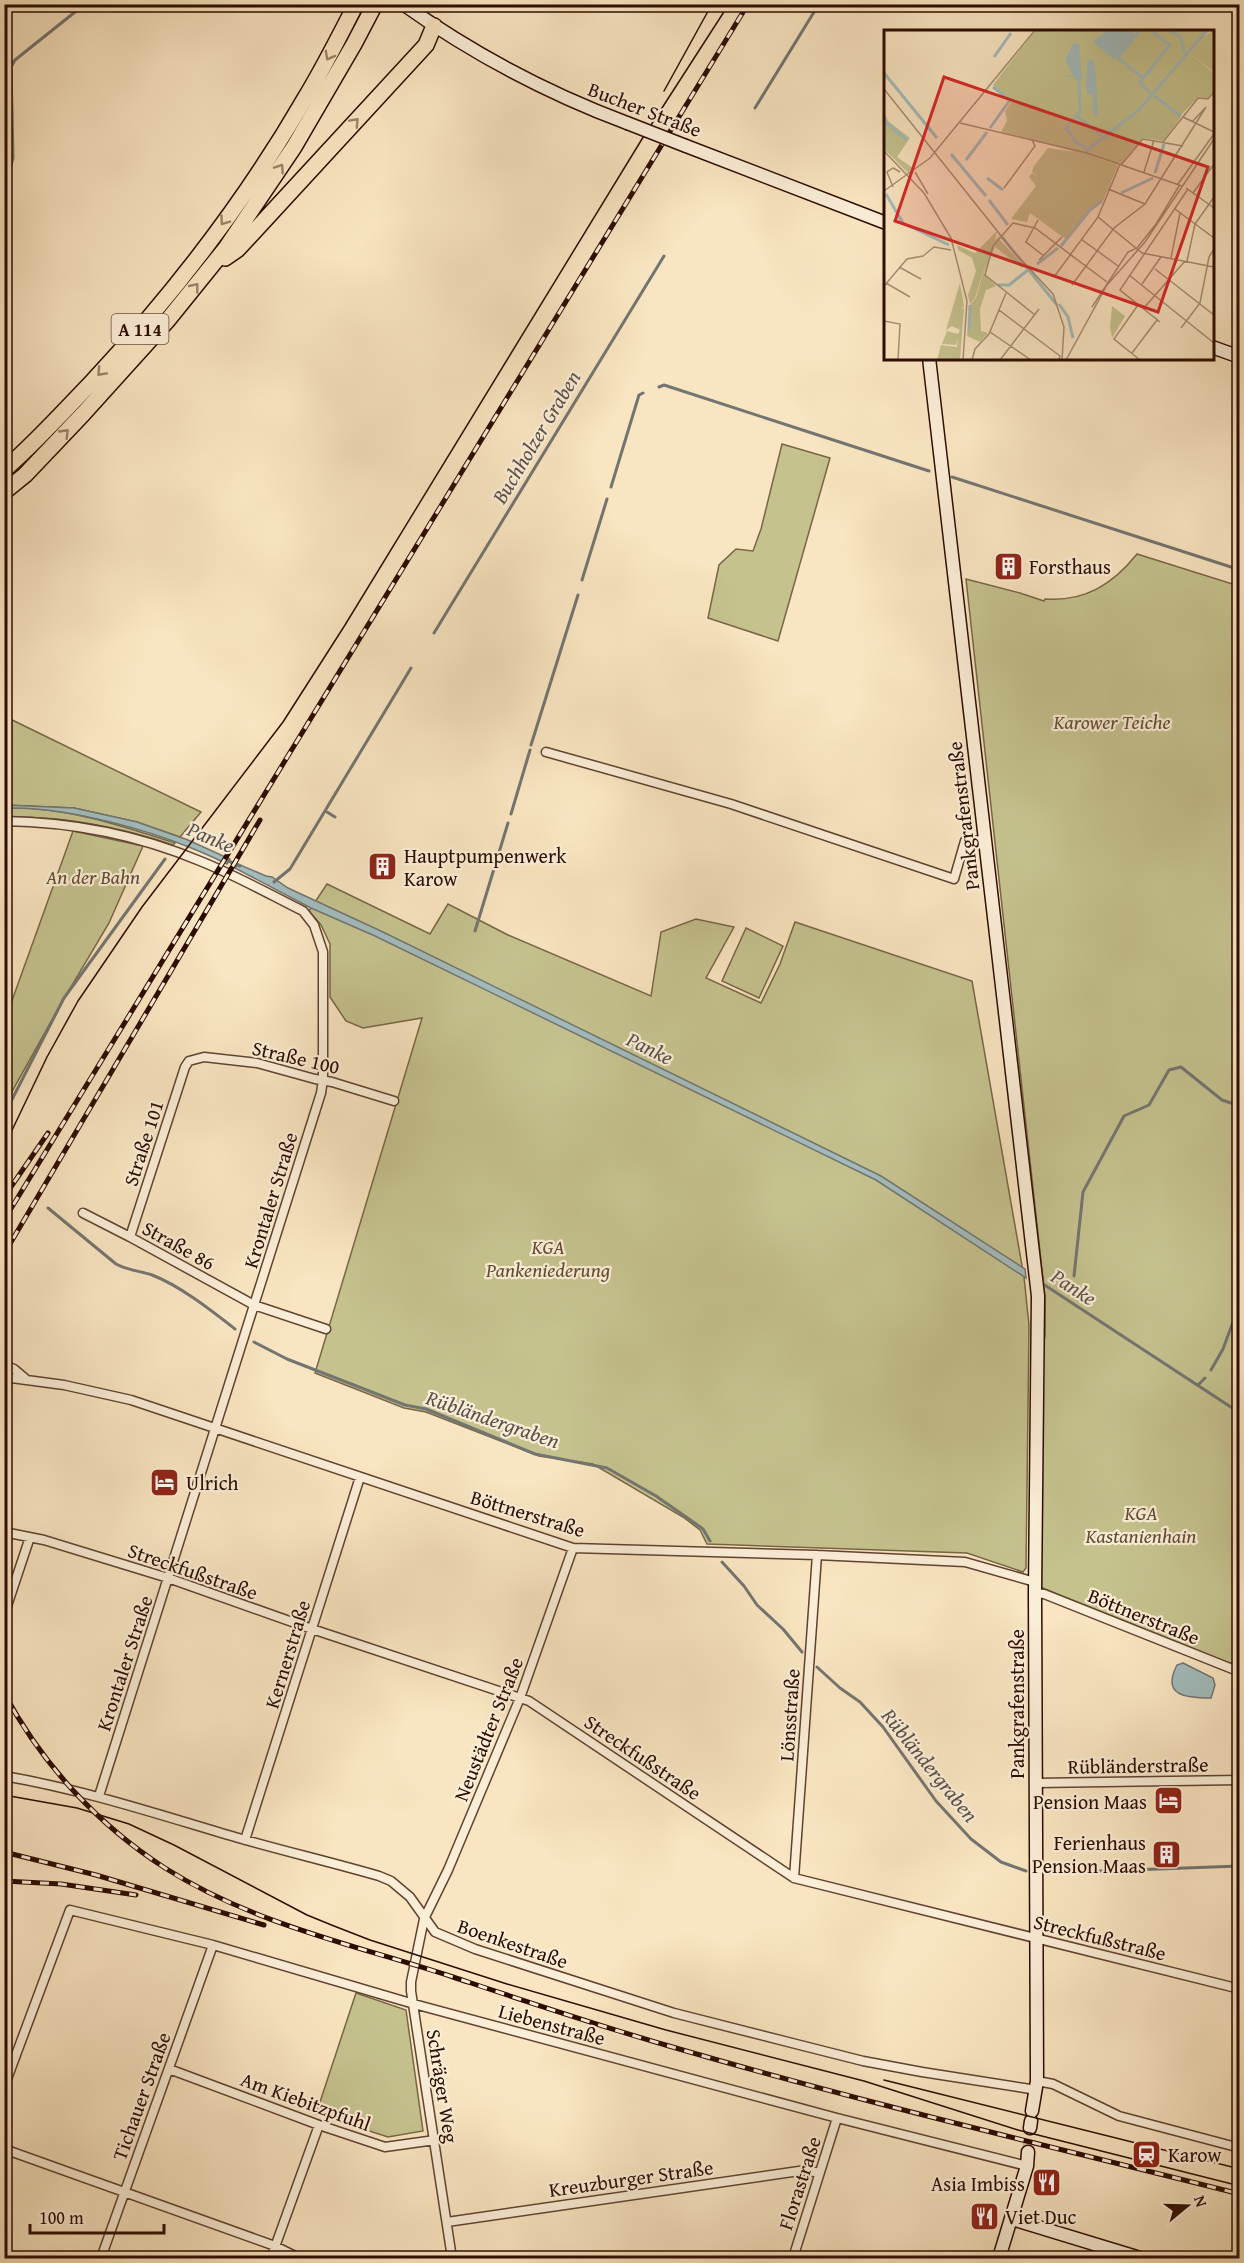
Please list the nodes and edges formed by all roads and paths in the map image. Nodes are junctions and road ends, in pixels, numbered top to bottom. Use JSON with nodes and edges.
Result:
{"nodes":[{"id":1,"x":356,"y":4,"type":"edge"},
{"id":2,"x":375,"y":4,"type":"edge"},
{"id":3,"x":408,"y":8,"type":"edge"},
{"id":4,"x":434,"y":26,"type":"junction"},
{"id":5,"x":884,"y":222,"type":"edge"},
{"id":6,"x":210,"y":268,"type":"junction"},
{"id":7,"x":1214,"y":348,"type":"edge"},
{"id":8,"x":1239,"y":357,"type":"edge"},
{"id":9,"x":929,"y":360,"type":"edge"},
{"id":10,"x":4,"y":470,"type":"edge"},
{"id":11,"x":4,"y":492,"type":"edge"},
{"id":12,"x":546,"y":752,"type":"dead end"},
{"id":13,"x":4,"y":821,"type":"edge"},
{"id":14,"x":986,"y":840,"type":"junction"},
{"id":15,"x":189,"y":1061,"type":"joint"},
{"id":16,"x":323,"y":1080,"type":"junction"},
{"id":17,"x":394,"y":1101,"type":"dead end"},
{"id":18,"x":83,"y":1214,"type":"dead end"},
{"id":19,"x":130,"y":1237,"type":"junction"},
{"id":20,"x":254,"y":1305,"type":"junction"},
{"id":21,"x":326,"y":1329,"type":"dead end"},
{"id":22,"x":4,"y":1365,"type":"edge"},
{"id":23,"x":4,"y":1377,"type":"edge"},
{"id":24,"x":27,"y":1380,"type":"junction"},
{"id":25,"x":216,"y":1430,"type":"junction"},
{"id":26,"x":360,"y":1477,"type":"junction"},
{"id":27,"x":4,"y":1532,"type":"edge"},
{"id":28,"x":30,"y":1537,"type":"junction"},
{"id":29,"x":573,"y":1548,"type":"junction"},
{"id":30,"x":817,"y":1555,"type":"junction"},
{"id":31,"x":168,"y":1578,"type":"junction"},
{"id":32,"x":1035,"y":1588,"type":"junction"},
{"id":33,"x":4,"y":1615,"type":"edge"},
{"id":34,"x":312,"y":1629,"type":"junction"},
{"id":35,"x":1239,"y":1672,"type":"edge"},
{"id":36,"x":520,"y":1698,"type":"junction"},
{"id":37,"x":4,"y":1776,"type":"edge"},
{"id":38,"x":1239,"y":1779,"type":"edge"},
{"id":39,"x":1036,"y":1783,"type":"junction"},
{"id":40,"x":99,"y":1796,"type":"junction"},
{"id":41,"x":245,"y":1840,"type":"junction"},
{"id":42,"x":794,"y":1878,"type":"junction"},
{"id":43,"x":424,"y":1919,"type":"junction"},
{"id":44,"x":1037,"y":1939,"type":"junction"},
{"id":45,"x":213,"y":1945,"type":"junction"},
{"id":46,"x":1239,"y":1989,"type":"edge"},
{"id":47,"x":414,"y":2004,"type":"junction"},
{"id":48,"x":169,"y":2069,"type":"junction"},
{"id":49,"x":1037,"y":2086,"type":"junction"},
{"id":50,"x":4,"y":2087,"type":"edge"},
{"id":51,"x":837,"y":2118,"type":"junction"},
{"id":52,"x":1031,"y":2120,"type":"tunnel mouth"},
{"id":53,"x":319,"y":2125,"type":"junction"},
{"id":54,"x":435,"y":2140,"type":"junction"},
{"id":55,"x":1239,"y":2148,"type":"edge"},
{"id":56,"x":4,"y":2149,"type":"edge"},
{"id":57,"x":1028,"y":2152,"type":"tunnel mouth"},
{"id":58,"x":1027,"y":2166,"type":"junction"},
{"id":59,"x":819,"y":2173,"type":"junction"},
{"id":60,"x":124,"y":2193,"type":"junction"},
{"id":61,"x":1012,"y":2219,"type":"junction"},
{"id":62,"x":447,"y":2222,"type":"junction"},
{"id":63,"x":275,"y":2246,"type":"junction"},
{"id":64,"x":101,"y":2259,"type":"edge"},
{"id":65,"x":271,"y":2259,"type":"edge"},
{"id":66,"x":299,"y":2259,"type":"edge"},
{"id":67,"x":452,"y":2259,"type":"edge"},
{"id":68,"x":793,"y":2259,"type":"edge"},
{"id":69,"x":999,"y":2259,"type":"edge"},
{"id":70,"x":1140,"y":2259,"type":"edge"}],
"edges":[{"from":1,"to":10,"type":"highway","number":"A 114","one_way":true},
{"from":6,"to":2,"type":"highway","number":"A 114","one_way":true},
{"from":3,"to":4,"type":"main road","name":"Bucher Straße"},
{"from":4,"to":5,"type":"main road","name":"Bucher Straße","bridge":true},
{"from":6,"to":4,"type":"highway","one_way":true},
{"from":11,"to":6,"type":"highway","number":"A 114","one_way":true},
{"from":7,"to":8,"type":"main road"},
{"from":9,"to":14,"type":"main road","name":"Pankgrafenstraße"},
{"from":12,"to":14,"type":"street"},
{"from":13,"to":16,"type":"street","name":"Krontaler Straße"},
{"from":14,"to":32,"type":"main road","name":"Pankgrafenstraße"},
{"from":15,"to":16,"type":"street","name":"Straße 100"},
{"from":15,"to":19,"type":"street","name":"Straße 101"},
{"from":16,"to":17,"type":"street","name":"Straße 100"},
{"from":16,"to":20,"type":"street","name":"Krontaler Straße"},
{"from":18,"to":19,"type":"street","name":"Straße 86"},
{"from":19,"to":20,"type":"street","name":"Straße 86"},
{"from":20,"to":21,"type":"street","name":"Straße 86"},
{"from":20,"to":25,"type":"street","name":"Krontaler Straße"},
{"from":22,"to":24,"type":"street","name":"Böttnerstraße"},
{"from":23,"to":24,"type":"street","name":"Böttnerstraße"},
{"from":24,"to":25,"type":"street","name":"Böttnerstraße"},
{"from":25,"to":26,"type":"street","name":"Böttnerstraße"},
{"from":25,"to":31,"type":"street","name":"Krontaler Straße"},
{"from":26,"to":29,"type":"street","name":"Böttnerstraße"},
{"from":26,"to":34,"type":"street","name":"Kernerstraße"},
{"from":27,"to":28,"type":"street","name":"Streckfußstraße"},
{"from":28,"to":31,"type":"street","name":"Streckfußstraße"},
{"from":28,"to":33,"type":"street"},
{"from":29,"to":30,"type":"street","name":"Böttnerstraße"},
{"from":29,"to":36,"type":"street","name":"Neustädter Straße"},
{"from":30,"to":32,"type":"street","name":"Böttnerstraße"},
{"from":30,"to":42,"type":"street","name":"Lönsstraße"},
{"from":31,"to":34,"type":"street","name":"Streckfußstraße"},
{"from":31,"to":40,"type":"street","name":"Krontaler Straße"},
{"from":32,"to":35,"type":"street","name":"Böttnerstraße"},
{"from":32,"to":39,"type":"main road","name":"Pankgrafenstraße"},
{"from":34,"to":36,"type":"street","name":"Streckfußstraße"},
{"from":34,"to":41,"type":"street","name":"Kernerstraße"},
{"from":36,"to":42,"type":"street","name":"Streckfußstraße"},
{"from":36,"to":43,"type":"street","name":"Neustädter Straße"},
{"from":37,"to":40,"type":"street","name":"Boenkestraße"},
{"from":38,"to":39,"type":"street","name":"Rübländerstraße"},
{"from":39,"to":44,"type":"main road","name":"Pankgrafenstraße"},
{"from":40,"to":41,"type":"street","name":"Boenkestraße"},
{"from":41,"to":43,"type":"street","name":"Boenkestraße"},
{"from":42,"to":44,"type":"street","name":"Streckfußstraße"},
{"from":43,"to":47,"type":"street","name":"Schräger Weg"},
{"from":43,"to":49,"type":"street","name":"Boenkestraße"},
{"from":44,"to":46,"type":"street","name":"Streckfußstraße"},
{"from":44,"to":49,"type":"main road","name":"Pankgrafenstraße"},
{"from":45,"to":47,"type":"street","name":"Liebenstraße"},
{"from":45,"to":48,"type":"street","name":"Tichauer Straße"},
{"from":45,"to":50,"type":"street","name":"Liebenstraße"},
{"from":47,"to":51,"type":"street","name":"Liebenstraße"},
{"from":47,"to":54,"type":"street","name":"Schräger Weg"},
{"from":48,"to":53,"type":"street","name":"Am Kiebitzpfuhl"},
{"from":48,"to":60,"type":"street","name":"Tichauer Straße"},
{"from":49,"to":52,"type":"main road","name":"Pankgrafenstraße"},
{"from":49,"to":55,"type":"street","name":"Boenkestraße"},
{"from":51,"to":58,"type":"street","name":"Liebenstraße"},
{"from":51,"to":59,"type":"street","name":"Florastraße"},
{"from":53,"to":54,"type":"street","name":"Am Kiebitzpfuhl"},
{"from":53,"to":63,"type":"street"},
{"from":54,"to":62,"type":"street","name":"Schräger Weg"},
{"from":56,"to":60,"type":"street"},
{"from":57,"to":58,"type":"main road"},
{"from":58,"to":61,"type":"main road"},
{"from":59,"to":62,"type":"street","name":"Kreuzburger Straße"},
{"from":59,"to":68,"type":"street","name":"Florastraße"},
{"from":60,"to":63,"type":"street"},
{"from":60,"to":64,"type":"street","name":"Tichauer Straße"},
{"from":61,"to":69,"type":"main road"},
{"from":61,"to":70,"type":"main road"},
{"from":62,"to":67,"type":"street","name":"Schräger Weg"},
{"from":63,"to":65,"type":"street"},
{"from":63,"to":66,"type":"street"}]}
